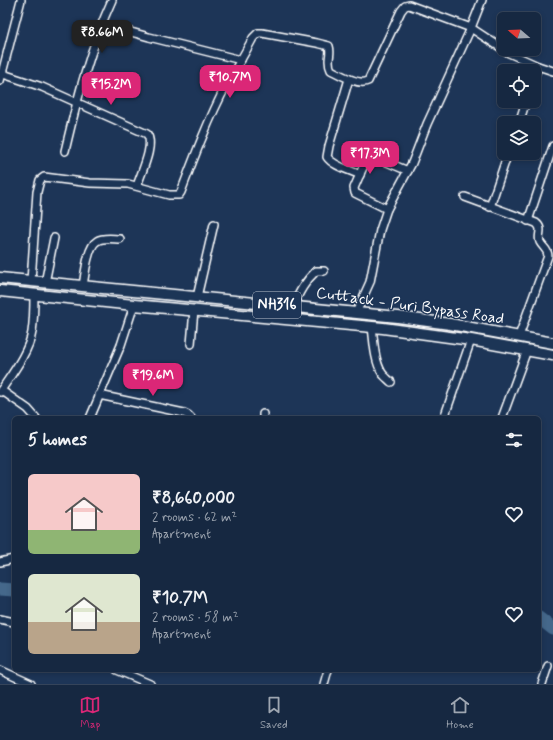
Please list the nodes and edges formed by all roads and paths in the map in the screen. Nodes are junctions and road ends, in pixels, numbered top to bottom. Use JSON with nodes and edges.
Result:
{"nodes":[{"id":1,"x":20,"y":0,"type":"edge"},
{"id":2,"x":112,"y":0,"type":"edge"},
{"id":3,"x":482,"y":0,"type":"edge"},
{"id":4,"x":102,"y":24,"type":"junction"},
{"id":5,"x":471,"y":28,"type":"junction"},
{"id":6,"x":241,"y":60,"type":"junction"},
{"id":7,"x":534,"y":64,"type":"edge"},
{"id":8,"x":541,"y":67,"type":"edge"},
{"id":9,"x":553,"y":71,"type":"edge"},
{"id":10,"x":1,"y":73,"type":"edge"},
{"id":11,"x":350,"y":78,"type":"junction"},
{"id":12,"x":0,"y":81,"type":"edge"},
{"id":13,"x":77,"y":102,"type":"junction"},
{"id":14,"x":553,"y":146,"type":"edge"},
{"id":15,"x":65,"y":151,"type":"dead end"},
{"id":16,"x":506,"y":160,"type":"edge"},
{"id":17,"x":408,"y":170,"type":"junction"},
{"id":18,"x":360,"y":175,"type":"junction"},
{"id":19,"x":137,"y":186,"type":"junction"},
{"id":20,"x":465,"y":197,"type":"dead end"},
{"id":21,"x":490,"y":206,"type":"junction"},
{"id":22,"x":387,"y":209,"type":"junction"},
{"id":23,"x":528,"y":220,"type":"junction"},
{"id":24,"x":214,"y":224,"type":"dead end"},
{"id":25,"x":54,"y":238,"type":"dead end"},
{"id":26,"x":120,"y":239,"type":"dead end"},
{"id":27,"x":324,"y":271,"type":"dead end"},
{"id":28,"x":0,"y":278,"type":"edge"},
{"id":29,"x":31,"y":281,"type":"junction"},
{"id":30,"x":45,"y":282,"type":"junction"},
{"id":31,"x":83,"y":286,"type":"junction"},
{"id":32,"x":0,"y":291,"type":"edge"},
{"id":33,"x":34,"y":294,"type":"junction"},
{"id":34,"x":197,"y":298,"type":"junction"},
{"id":35,"x":134,"y":305,"type":"junction"},
{"id":36,"x":293,"y":306,"type":"junction"},
{"id":37,"x":194,"y":310,"type":"junction"},
{"id":38,"x":356,"y":312,"type":"junction"},
{"id":39,"x":372,"y":326,"type":"junction"},
{"id":40,"x":519,"y":336,"type":"junction"},
{"id":41,"x":471,"y":340,"type":"junction"},
{"id":42,"x":553,"y":343,"type":"edge"},
{"id":43,"x":191,"y":344,"type":"dead end"},
{"id":44,"x":527,"y":350,"type":"junction"},
{"id":45,"x":553,"y":355,"type":"edge"},
{"id":46,"x":391,"y":382,"type":"dead end"},
{"id":47,"x":1,"y":391,"type":"edge"},
{"id":48,"x":99,"y":395,"type":"junction"},
{"id":49,"x":34,"y":416,"type":"edge"},
{"id":50,"x":91,"y":416,"type":"edge"},
{"id":51,"x":189,"y":416,"type":"edge"},
{"id":52,"x":445,"y":416,"type":"edge"},
{"id":53,"x":503,"y":416,"type":"edge"},
{"id":54,"x":12,"y":560,"type":"edge"},
{"id":55,"x":0,"y":562,"type":"edge"},
{"id":56,"x":0,"y":619,"type":"edge"},
{"id":57,"x":12,"y":622,"type":"edge"},
{"id":58,"x":548,"y":666,"type":"dead end"},
{"id":59,"x":0,"y":670,"type":"edge"},
{"id":60,"x":122,"y":672,"type":"edge"},
{"id":61,"x":327,"y":672,"type":"edge"},
{"id":62,"x":31,"y":684,"type":"edge"},
{"id":63,"x":150,"y":684,"type":"edge"},
{"id":64,"x":324,"y":684,"type":"edge"},
{"id":65,"x":542,"y":684,"type":"edge"}],
"edges":[{"from":1,"to":10,"type":"street"},
{"from":2,"to":4,"type":"street"},
{"from":3,"to":5,"type":"street"},
{"from":4,"to":6,"type":"street"},
{"from":4,"to":13,"type":"street"},
{"from":5,"to":7,"type":"street"},
{"from":5,"to":11,"type":"street"},
{"from":5,"to":17,"type":"street"},
{"from":6,"to":11,"type":"street"},
{"from":6,"to":19,"type":"street"},
{"from":8,"to":9,"type":"street"},
{"from":10,"to":12,"type":"street"},
{"from":10,"to":13,"type":"street"},
{"from":11,"to":18,"type":"street"},
{"from":13,"to":15,"type":"street"},
{"from":13,"to":19,"type":"street"},
{"from":14,"to":23,"type":"street"},
{"from":16,"to":21,"type":"street"},
{"from":17,"to":18,"type":"street"},
{"from":17,"to":22,"type":"street"},
{"from":18,"to":22,"type":"street"},
{"from":19,"to":29,"type":"street"},
{"from":20,"to":21,"type":"street"},
{"from":21,"to":23,"type":"street"},
{"from":22,"to":38,"type":"street"},
{"from":23,"to":40,"type":"street"},
{"from":24,"to":34,"type":"street"},
{"from":25,"to":30,"type":"street"},
{"from":26,"to":31,"type":"street"},
{"from":27,"to":36,"type":"street"},
{"from":28,"to":29,"type":"highway","name":"Cuttack - Puri Bypass Road","number":"NH316"},
{"from":29,"to":30,"type":"highway","name":"Cuttack - Puri Bypass Road","number":"NH316"},
{"from":30,"to":31,"type":"highway","name":"Cuttack - Puri Bypass Road","number":"NH316"},
{"from":31,"to":34,"type":"highway","name":"Cuttack - Puri Bypass Road","number":"NH316"},
{"from":32,"to":33,"type":"highway","name":"Cuttack - Puri Bypass Road","number":"NH316"},
{"from":33,"to":35,"type":"highway","name":"Cuttack - Puri Bypass Road","number":"NH316"},
{"from":33,"to":47,"type":"street"},
{"from":34,"to":36,"type":"highway","name":"Cuttack - Puri Bypass Road","number":"NH316"},
{"from":35,"to":37,"type":"highway","name":"Cuttack - Puri Bypass Road","number":"NH316"},
{"from":35,"to":48,"type":"street"},
{"from":36,"to":38,"type":"highway","name":"Cuttack - Puri Bypass Road","number":"NH316"},
{"from":37,"to":39,"type":"highway","name":"Cuttack - Puri Bypass Road","number":"NH316"},
{"from":37,"to":43,"type":"street"},
{"from":38,"to":40,"type":"highway","name":"Cuttack - Puri Bypass Road","number":"NH316"},
{"from":39,"to":41,"type":"highway","name":"Cuttack - Puri Bypass Road","number":"NH316"},
{"from":39,"to":46,"type":"street"},
{"from":40,"to":42,"type":"highway","name":"Cuttack - Puri Bypass Road","number":"NH316"},
{"from":41,"to":44,"type":"highway","name":"Cuttack - Puri Bypass Road","number":"NH316"},
{"from":41,"to":52,"type":"street"},
{"from":44,"to":45,"type":"highway","name":"Cuttack - Puri Bypass Road","number":"NH316"},
{"from":44,"to":53,"type":"street"},
{"from":47,"to":49,"type":"street"},
{"from":48,"to":50,"type":"street"},
{"from":48,"to":51,"type":"street"},
{"from":54,"to":55,"type":"street"},
{"from":56,"to":57,"type":"street"},
{"from":58,"to":65,"type":"street"},
{"from":59,"to":62,"type":"street"},
{"from":60,"to":63,"type":"street"},
{"from":61,"to":64,"type":"street"}]}
